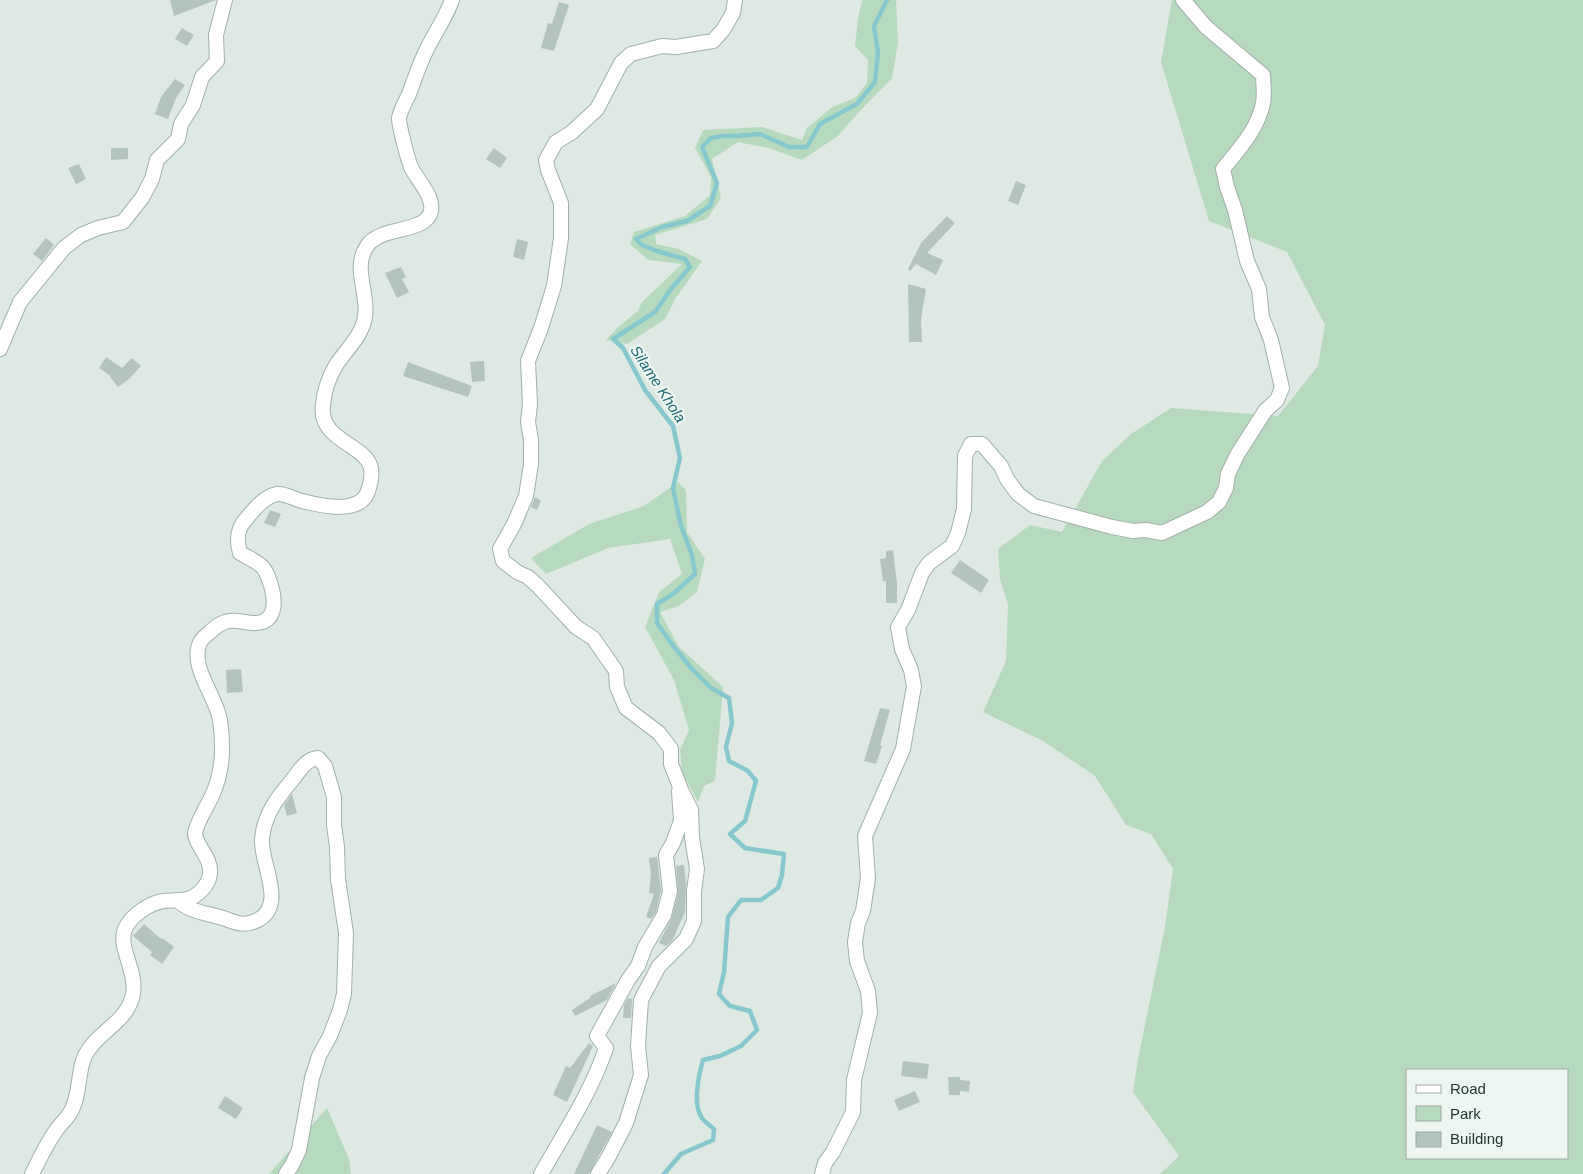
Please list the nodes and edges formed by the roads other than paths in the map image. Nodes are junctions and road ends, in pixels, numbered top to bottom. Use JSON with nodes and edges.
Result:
{"nodes":[{"id":1,"x":225,"y":0,"type":"edge"},
{"id":2,"x":452,"y":0,"type":"edge"},
{"id":3,"x":734,"y":0,"type":"edge"},
{"id":4,"x":1183,"y":0,"type":"edge"},
{"id":5,"x":0,"y":349,"type":"edge"},
{"id":6,"x":680,"y":786,"type":"junction"},
{"id":7,"x":177,"y":900,"type":"junction"},
{"id":8,"x":32,"y":1174,"type":"edge"},
{"id":9,"x":286,"y":1174,"type":"edge"},
{"id":10,"x":541,"y":1174,"type":"edge"},
{"id":11,"x":598,"y":1174,"type":"edge"},
{"id":12,"x":822,"y":1174,"type":"edge"}],
"edges":[{"from":1,"to":5,"type":"street"},
{"from":2,"to":7,"type":"street"},
{"from":3,"to":6,"type":"street"},
{"from":4,"to":12,"type":"street"},
{"from":6,"to":10,"type":"street"},
{"from":6,"to":11,"type":"street"},
{"from":7,"to":8,"type":"street"},
{"from":7,"to":9,"type":"street"}]}
